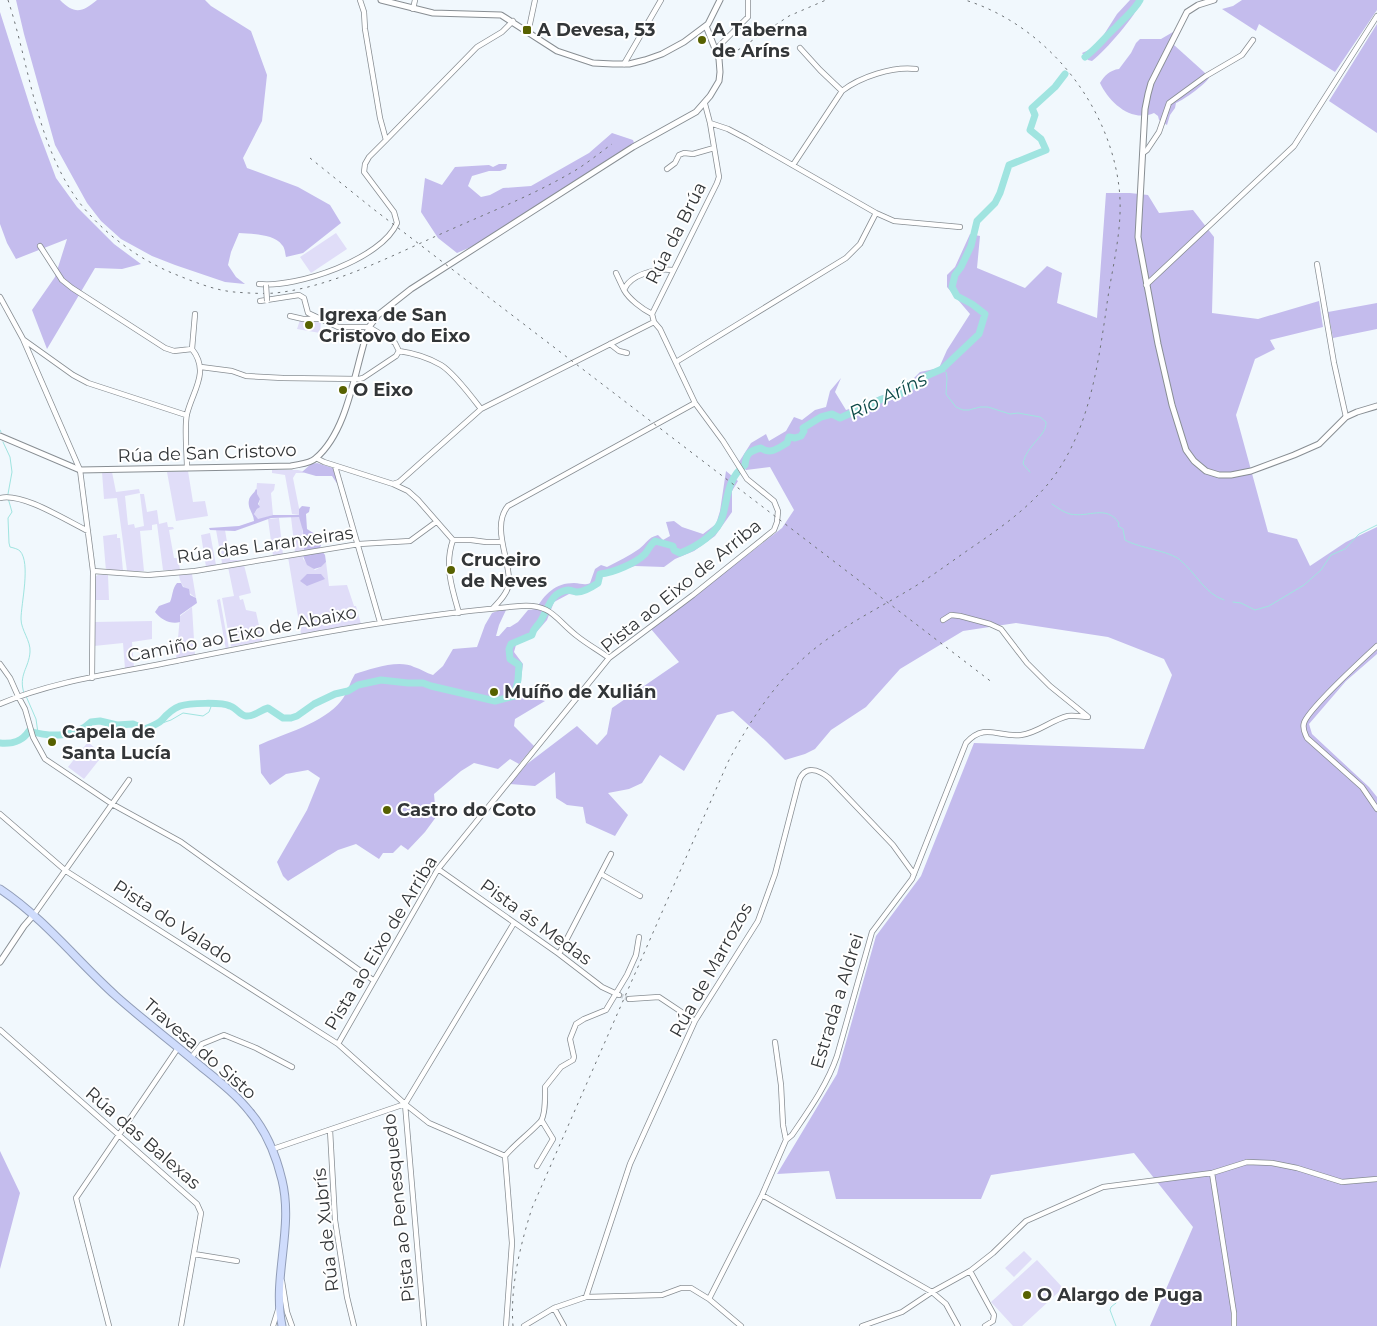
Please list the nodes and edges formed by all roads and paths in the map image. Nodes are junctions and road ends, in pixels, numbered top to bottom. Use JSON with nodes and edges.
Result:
{"nodes":[{"id":1,"x":360,"y":0,"type":"edge"},
{"id":2,"x":381,"y":0,"type":"edge"},
{"id":3,"x":415,"y":0,"type":"edge"},
{"id":4,"x":536,"y":0,"type":"edge"},
{"id":5,"x":661,"y":0,"type":"edge"},
{"id":6,"x":720,"y":0,"type":"edge"},
{"id":7,"x":748,"y":0,"type":"edge"},
{"id":8,"x":1214,"y":0,"type":"edge"},
{"id":9,"x":414,"y":9,"type":"junction"},
{"id":10,"x":1377,"y":16,"type":"edge"},
{"id":11,"x":513,"y":21,"type":"junction"},
{"id":12,"x":706,"y":26,"type":"junction"},
{"id":13,"x":528,"y":32,"type":"junction"},
{"id":14,"x":1253,"y":40,"type":"dead end"},
{"id":15,"x":800,"y":48,"type":"dead end"},
{"id":16,"x":716,"y":49,"type":"junction"},
{"id":17,"x":624,"y":64,"type":"junction"},
{"id":18,"x":916,"y":69,"type":"dead end"},
{"id":19,"x":842,"y":91,"type":"junction"},
{"id":20,"x":704,"y":104,"type":"junction"},
{"id":21,"x":710,"y":123,"type":"junction"},
{"id":22,"x":386,"y":140,"type":"junction"},
{"id":23,"x":714,"y":148,"type":"junction"},
{"id":24,"x":1143,"y":153,"type":"junction"},
{"id":25,"x":793,"y":165,"type":"junction"},
{"id":26,"x":667,"y":169,"type":"dead end"},
{"id":27,"x":876,"y":213,"type":"junction"},
{"id":28,"x":960,"y":226,"type":"dead end"},
{"id":29,"x":40,"y":246,"type":"dead end"},
{"id":30,"x":1317,"y":264,"type":"dead end"},
{"id":31,"x":672,"y":270,"type":"junction"},
{"id":32,"x":616,"y":273,"type":"dead end"},
{"id":33,"x":259,"y":284,"type":"dead end"},
{"id":34,"x":266,"y":285,"type":"junction"},
{"id":35,"x":1146,"y":285,"type":"junction"},
{"id":36,"x":624,"y":290,"type":"junction"},
{"id":37,"x":0,"y":297,"type":"edge"},
{"id":38,"x":266,"y":301,"type":"junction"},
{"id":39,"x":260,"y":302,"type":"dead end"},
{"id":40,"x":195,"y":314,"type":"dead end"},
{"id":41,"x":652,"y":314,"type":"junction"},
{"id":42,"x":290,"y":316,"type":"dead end"},
{"id":43,"x":318,"y":319,"type":"junction"},
{"id":44,"x":654,"y":322,"type":"junction"},
{"id":45,"x":369,"y":327,"type":"junction"},
{"id":46,"x":23,"y":340,"type":"junction"},
{"id":47,"x":610,"y":344,"type":"junction"},
{"id":48,"x":192,"y":349,"type":"junction"},
{"id":49,"x":399,"y":351,"type":"junction"},
{"id":50,"x":627,"y":353,"type":"dead end"},
{"id":51,"x":676,"y":362,"type":"junction"},
{"id":52,"x":201,"y":367,"type":"junction"},
{"id":53,"x":354,"y":379,"type":"junction"},
{"id":54,"x":695,"y":403,"type":"junction"},
{"id":55,"x":1377,"y":406,"type":"edge"},
{"id":56,"x":481,"y":409,"type":"junction"},
{"id":57,"x":186,"y":415,"type":"junction"},
{"id":58,"x":1346,"y":417,"type":"junction"},
{"id":59,"x":0,"y":436,"type":"edge"},
{"id":60,"x":316,"y":458,"type":"junction"},
{"id":61,"x":335,"y":466,"type":"junction"},
{"id":62,"x":187,"y":468,"type":"junction"},
{"id":63,"x":80,"y":470,"type":"junction"},
{"id":64,"x":393,"y":484,"type":"junction"},
{"id":65,"x":2,"y":497,"type":"edge"},
{"id":66,"x":436,"y":522,"type":"junction"},
{"id":67,"x":88,"y":532,"type":"junction"},
{"id":68,"x":453,"y":540,"type":"junction"},
{"id":69,"x":502,"y":542,"type":"junction"},
{"id":70,"x":359,"y":544,"type":"junction"},
{"id":71,"x":92,"y":571,"type":"junction"},
{"id":72,"x":493,"y":608,"type":"junction"},
{"id":73,"x":459,"y":613,"type":"junction"},
{"id":74,"x":943,"y":620,"type":"dead end"},
{"id":75,"x":380,"y":622,"type":"junction"},
{"id":76,"x":1377,"y":646,"type":"edge"},
{"id":77,"x":609,"y":658,"type":"junction"},
{"id":78,"x":0,"y":664,"type":"edge"},
{"id":79,"x":92,"y":678,"type":"junction"},
{"id":80,"x":22,"y":694,"type":"junction"},
{"id":81,"x":0,"y":704,"type":"edge"},
{"id":82,"x":129,"y":780,"type":"dead end"},
{"id":83,"x":112,"y":804,"type":"junction"},
{"id":84,"x":1377,"y":809,"type":"edge"},
{"id":85,"x":0,"y":814,"type":"edge"},
{"id":86,"x":611,"y":854,"type":"dead end"},
{"id":87,"x":438,"y":868,"type":"junction"},
{"id":88,"x":66,"y":870,"type":"junction"},
{"id":89,"x":600,"y":874,"type":"junction"},
{"id":90,"x":914,"y":874,"type":"junction"},
{"id":91,"x":0,"y":889,"type":"edge"},
{"id":92,"x":0,"y":893,"type":"edge"},
{"id":93,"x":640,"y":896,"type":"dead end"},
{"id":94,"x":33,"y":917,"type":"junction"},
{"id":95,"x":514,"y":923,"type":"junction"},
{"id":96,"x":639,"y":938,"type":"dead end"},
{"id":97,"x":559,"y":954,"type":"junction"},
{"id":98,"x":0,"y":962,"type":"edge"},
{"id":99,"x":373,"y":980,"type":"junction"},
{"id":100,"x":617,"y":994,"type":"junction"},
{"id":101,"x":629,"y":998,"type":"tunnel mouth"},
{"id":102,"x":695,"y":1021,"type":"junction"},
{"id":103,"x":0,"y":1030,"type":"edge"},
{"id":104,"x":775,"y":1042,"type":"dead end"},
{"id":105,"x":338,"y":1044,"type":"junction"},
{"id":106,"x":178,"y":1048,"type":"junction"},
{"id":107,"x":191,"y":1058,"type":"junction"},
{"id":108,"x":292,"y":1067,"type":"dead end"},
{"id":109,"x":405,"y":1104,"type":"junction"},
{"id":110,"x":542,"y":1121,"type":"junction"},
{"id":111,"x":330,"y":1130,"type":"junction"},
{"id":112,"x":119,"y":1135,"type":"junction"},
{"id":113,"x":786,"y":1140,"type":"junction"},
{"id":114,"x":273,"y":1149,"type":"junction"},
{"id":115,"x":505,"y":1156,"type":"junction"},
{"id":116,"x":538,"y":1166,"type":"dead end"},
{"id":117,"x":1212,"y":1173,"type":"junction"},
{"id":118,"x":1377,"y":1179,"type":"edge"},
{"id":119,"x":762,"y":1195,"type":"junction"},
{"id":120,"x":194,"y":1254,"type":"junction"},
{"id":121,"x":237,"y":1261,"type":"dead end"},
{"id":122,"x":970,"y":1272,"type":"junction"},
{"id":123,"x":281,"y":1276,"type":"junction"},
{"id":124,"x":932,"y":1292,"type":"junction"},
{"id":125,"x":586,"y":1297,"type":"junction"},
{"id":126,"x":709,"y":1299,"type":"junction"},
{"id":127,"x":279,"y":1306,"type":"junction"},
{"id":128,"x":554,"y":1308,"type":"junction"},
{"id":129,"x":109,"y":1326,"type":"edge"},
{"id":130,"x":181,"y":1326,"type":"edge"},
{"id":131,"x":274,"y":1326,"type":"edge"},
{"id":132,"x":282,"y":1326,"type":"edge"},
{"id":133,"x":292,"y":1326,"type":"edge"},
{"id":134,"x":354,"y":1326,"type":"edge"},
{"id":135,"x":424,"y":1326,"type":"edge"},
{"id":136,"x":506,"y":1326,"type":"edge"},
{"id":137,"x":524,"y":1326,"type":"edge"},
{"id":138,"x":564,"y":1326,"type":"edge"},
{"id":139,"x":741,"y":1326,"type":"edge"},
{"id":140,"x":862,"y":1326,"type":"edge"},
{"id":141,"x":958,"y":1326,"type":"edge"},
{"id":142,"x":985,"y":1326,"type":"edge"},
{"id":143,"x":1234,"y":1326,"type":"edge"}],
"edges":[{"from":1,"to":22,"type":"street"},
{"from":2,"to":9,"type":"street"},
{"from":3,"to":9,"type":"street"},
{"from":4,"to":13,"type":"street"},
{"from":5,"to":17,"type":"street"},
{"from":6,"to":12,"type":"street"},
{"from":7,"to":16,"type":"street"},
{"from":8,"to":24,"type":"street"},
{"from":9,"to":11,"type":"street"},
{"from":10,"to":35,"type":"street"},
{"from":11,"to":13,"type":"street"},
{"from":11,"to":22,"type":"street"},
{"from":12,"to":16,"type":"street"},
{"from":12,"to":17,"type":"street"},
{"from":13,"to":17,"type":"street"},
{"from":14,"to":24,"type":"street"},
{"from":15,"to":19,"type":"street"},
{"from":16,"to":20,"type":"street"},
{"from":18,"to":19,"type":"street"},
{"from":19,"to":25,"type":"street"},
{"from":20,"to":21,"type":"street","name":"Rúa da Brúa"},
{"from":20,"to":45,"type":"street","name":"Rúa de San Cristovo"},
{"from":21,"to":23,"type":"street","name":"Rúa da Brúa"},
{"from":21,"to":25,"type":"street"},
{"from":22,"to":34,"type":"street"},
{"from":23,"to":26,"type":"street"},
{"from":23,"to":31,"type":"street","name":"Rúa da Brúa"},
{"from":24,"to":35,"type":"street"},
{"from":25,"to":27,"type":"street"},
{"from":27,"to":28,"type":"street"},
{"from":27,"to":51,"type":"street"},
{"from":29,"to":48,"type":"street"},
{"from":30,"to":58,"type":"street"},
{"from":31,"to":36,"type":"street"},
{"from":31,"to":41,"type":"street","name":"Rúa da Brúa"},
{"from":32,"to":36,"type":"street"},
{"from":33,"to":34,"type":"street"},
{"from":34,"to":38,"type":"street","bridge":true},
{"from":35,"to":58,"type":"street"},
{"from":36,"to":41,"type":"street"},
{"from":37,"to":46,"type":"street"},
{"from":38,"to":39,"type":"street"},
{"from":38,"to":43,"type":"street"},
{"from":40,"to":48,"type":"street"},
{"from":41,"to":44,"type":"street","name":"Pista ao Eixo de Arriba"},
{"from":42,"to":43,"type":"street"},
{"from":43,"to":45,"type":"street"},
{"from":44,"to":47,"type":"street"},
{"from":44,"to":51,"type":"street","name":"Pista ao Eixo de Arriba"},
{"from":45,"to":49,"type":"street"},
{"from":45,"to":53,"type":"street","name":"Rúa de San Cristovo"},
{"from":46,"to":57,"type":"street"},
{"from":46,"to":63,"type":"street"},
{"from":47,"to":50,"type":"street"},
{"from":47,"to":56,"type":"street"},
{"from":48,"to":52,"type":"street"},
{"from":49,"to":53,"type":"street"},
{"from":49,"to":56,"type":"street"},
{"from":51,"to":54,"type":"street","name":"Pista ao Eixo de Arriba"},
{"from":52,"to":53,"type":"street"},
{"from":52,"to":57,"type":"street"},
{"from":53,"to":60,"type":"street","name":"Rúa de San Cristovo"},
{"from":54,"to":69,"type":"street"},
{"from":54,"to":77,"type":"street","name":"Pista ao Eixo de Arriba"},
{"from":55,"to":58,"type":"street"},
{"from":56,"to":64,"type":"street"},
{"from":57,"to":62,"type":"street"},
{"from":59,"to":63,"type":"street","name":"Rúa de San Cristovo"},
{"from":60,"to":61,"type":"street"},
{"from":60,"to":62,"type":"street","name":"Rúa de San Cristovo"},
{"from":61,"to":64,"type":"street"},
{"from":61,"to":70,"type":"street"},
{"from":62,"to":63,"type":"street","name":"Rúa de San Cristovo"},
{"from":63,"to":67,"type":"street"},
{"from":64,"to":66,"type":"street"},
{"from":65,"to":67,"type":"street"},
{"from":66,"to":68,"type":"street"},
{"from":66,"to":70,"type":"street","name":"Rúa das Laranxeiras"},
{"from":67,"to":71,"type":"street"},
{"from":68,"to":69,"type":"street"},
{"from":68,"to":73,"type":"street"},
{"from":69,"to":72,"type":"street"},
{"from":70,"to":71,"type":"street","name":"Rúa das Laranxeiras"},
{"from":70,"to":75,"type":"street"},
{"from":71,"to":79,"type":"street"},
{"from":72,"to":73,"type":"street","name":"Camiño ao Eixo de Abaixo"},
{"from":72,"to":77,"type":"street","name":"Camiño ao Eixo de Abaixo"},
{"from":73,"to":75,"type":"street","name":"Camiño ao Eixo de Abaixo"},
{"from":74,"to":90,"type":"street","name":"Estrada a Aldrei"},
{"from":75,"to":79,"type":"street","name":"Camiño ao Eixo de Abaixo"},
{"from":76,"to":84,"type":"street"},
{"from":77,"to":87,"type":"street","name":"Pista ao Eixo de Arriba"},
{"from":78,"to":80,"type":"street"},
{"from":79,"to":80,"type":"street","name":"Camiño ao Eixo de Abaixo"},
{"from":80,"to":81,"type":"street","name":"Camiño ao Eixo de Abaixo"},
{"from":80,"to":83,"type":"street"},
{"from":82,"to":83,"type":"street"},
{"from":83,"to":88,"type":"street"},
{"from":83,"to":99,"type":"street"},
{"from":85,"to":88,"type":"street","name":"Pista do Valado"},
{"from":86,"to":89,"type":"street"},
{"from":87,"to":95,"type":"street","name":"Pista ás Medas"},
{"from":87,"to":99,"type":"street","name":"Pista ao Eixo de Arriba"},
{"from":88,"to":94,"type":"street"},
{"from":88,"to":105,"type":"street","name":"Pista do Valado"},
{"from":89,"to":93,"type":"street"},
{"from":89,"to":97,"type":"street"},
{"from":90,"to":102,"type":"street","name":"Rúa de Marrozos"},
{"from":90,"to":113,"type":"street","name":"Estrada a Aldrei"},
{"from":91,"to":94,"type":"highway","name":"Travesa do Sisto"},
{"from":92,"to":94,"type":"highway","name":"Travesa do Sisto"},
{"from":94,"to":98,"type":"street"},
{"from":94,"to":106,"type":"highway","name":"Travesa do Sisto"},
{"from":95,"to":97,"type":"street","name":"Pista ás Medas"},
{"from":95,"to":109,"type":"street"},
{"from":96,"to":100,"type":"street"},
{"from":97,"to":100,"type":"street","name":"Pista ás Medas"},
{"from":99,"to":105,"type":"street","name":"Pista ao Eixo de Arriba"},
{"from":100,"to":110,"type":"street"},
{"from":101,"to":102,"type":"street"},
{"from":102,"to":125,"type":"street","name":"Rúa de Marrozos"},
{"from":103,"to":112,"type":"street","name":"Rúa das Balexas"},
{"from":104,"to":113,"type":"street"},
{"from":105,"to":109,"type":"street","name":"Pista do Valado"},
{"from":106,"to":107,"type":"highway","name":"Travesa do Sisto"},
{"from":106,"to":112,"type":"street"},
{"from":107,"to":108,"type":"street"},
{"from":107,"to":114,"type":"highway","name":"Travesa do Sisto"},
{"from":109,"to":111,"type":"street","name":"Pista ao Penesquedo"},
{"from":109,"to":115,"type":"street","name":"Pista do Valado"},
{"from":109,"to":135,"type":"street","name":"Pista ao Penesquedo"},
{"from":110,"to":115,"type":"street"},
{"from":110,"to":116,"type":"street"},
{"from":111,"to":114,"type":"street","name":"Pista ao Penesquedo"},
{"from":111,"to":134,"type":"street","name":"Rúa de Xubrís"},
{"from":112,"to":120,"type":"street","name":"Rúa das Balexas"},
{"from":112,"to":129,"type":"street"},
{"from":113,"to":119,"type":"street","name":"Estrada a Aldrei"},
{"from":114,"to":123,"type":"highway","name":"Travesa do Sisto"},
{"from":115,"to":136,"type":"street"},
{"from":117,"to":118,"type":"street"},
{"from":117,"to":122,"type":"street"},
{"from":117,"to":143,"type":"street"},
{"from":119,"to":124,"type":"street"},
{"from":119,"to":126,"type":"street","name":"Estrada a Aldrei"},
{"from":120,"to":121,"type":"street"},
{"from":120,"to":130,"type":"street","name":"Rúa das Balexas"},
{"from":122,"to":124,"type":"street"},
{"from":122,"to":142,"type":"street"},
{"from":123,"to":127,"type":"highway","name":"Travesa do Sisto"},
{"from":123,"to":133,"type":"street"},
{"from":124,"to":140,"type":"street"},
{"from":124,"to":141,"type":"street"},
{"from":125,"to":126,"type":"street"},
{"from":125,"to":128,"type":"street"},
{"from":126,"to":139,"type":"street"},
{"from":127,"to":131,"type":"street","name":"Travesa do Sisto"},
{"from":127,"to":132,"type":"highway","name":"Travesa do Sisto"},
{"from":128,"to":137,"type":"street"},
{"from":128,"to":138,"type":"street"}]}
